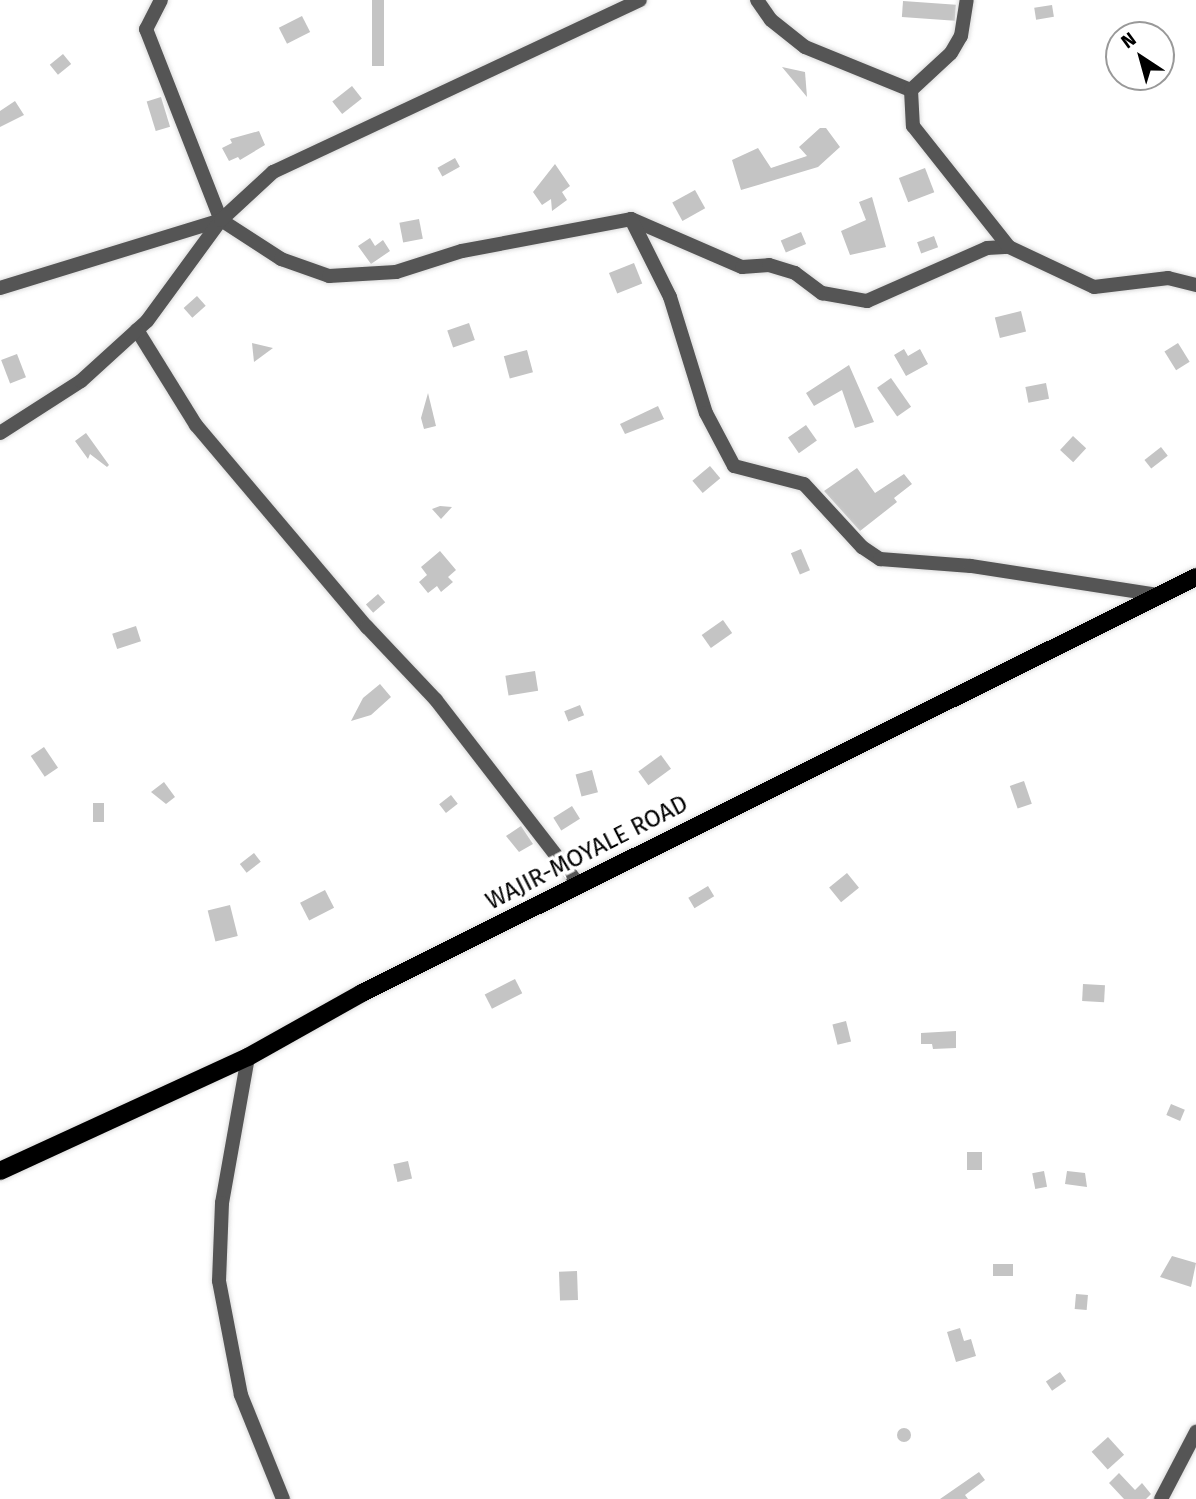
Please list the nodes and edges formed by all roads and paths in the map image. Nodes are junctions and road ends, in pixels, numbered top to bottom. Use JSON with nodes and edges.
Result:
{"nodes":[{"id":1,"x":161,"y":0,"type":"edge"},
{"id":2,"x":640,"y":0,"type":"edge"},
{"id":3,"x":757,"y":0,"type":"edge"},
{"id":4,"x":967,"y":0,"type":"edge"},
{"id":5,"x":911,"y":90,"type":"junction"},
{"id":6,"x":631,"y":219,"type":"junction"},
{"id":7,"x":220,"y":220,"type":"junction"},
{"id":8,"x":1009,"y":247,"type":"junction"},
{"id":9,"x":1196,"y":285,"type":"edge"},
{"id":10,"x":0,"y":288,"type":"edge"},
{"id":11,"x":137,"y":330,"type":"junction"},
{"id":12,"x":0,"y":433,"type":"edge"},
{"id":13,"x":1196,"y":577,"type":"edge"},
{"id":14,"x":1159,"y":595,"type":"junction"},
{"id":15,"x":578,"y":884,"type":"junction"},
{"id":16,"x":248,"y":1057,"type":"junction"},
{"id":17,"x":0,"y":1171,"type":"edge"},
{"id":18,"x":1196,"y":1432,"type":"edge"},
{"id":19,"x":283,"y":1499,"type":"edge"},
{"id":20,"x":1161,"y":1499,"type":"edge"}],
"edges":[{"from":1,"to":7,"type":"street"},
{"from":2,"to":7,"type":"street"},
{"from":3,"to":5,"type":"street"},
{"from":4,"to":5,"type":"street"},
{"from":5,"to":8,"type":"street"},
{"from":6,"to":7,"type":"street"},
{"from":6,"to":8,"type":"street"},
{"from":6,"to":14,"type":"street"},
{"from":7,"to":10,"type":"street"},
{"from":7,"to":11,"type":"street"},
{"from":8,"to":9,"type":"street"},
{"from":11,"to":12,"type":"street"},
{"from":11,"to":15,"type":"street"},
{"from":13,"to":14,"type":"main road","name":"WAJIR-MOYALE ROAD"},
{"from":14,"to":15,"type":"main road","name":"WAJIR-MOYALE ROAD"},
{"from":15,"to":16,"type":"main road","name":"WAJIR-MOYALE ROAD"},
{"from":16,"to":17,"type":"main road","name":"WAJIR-MOYALE ROAD"},
{"from":16,"to":19,"type":"street"},
{"from":18,"to":20,"type":"street"}]}
